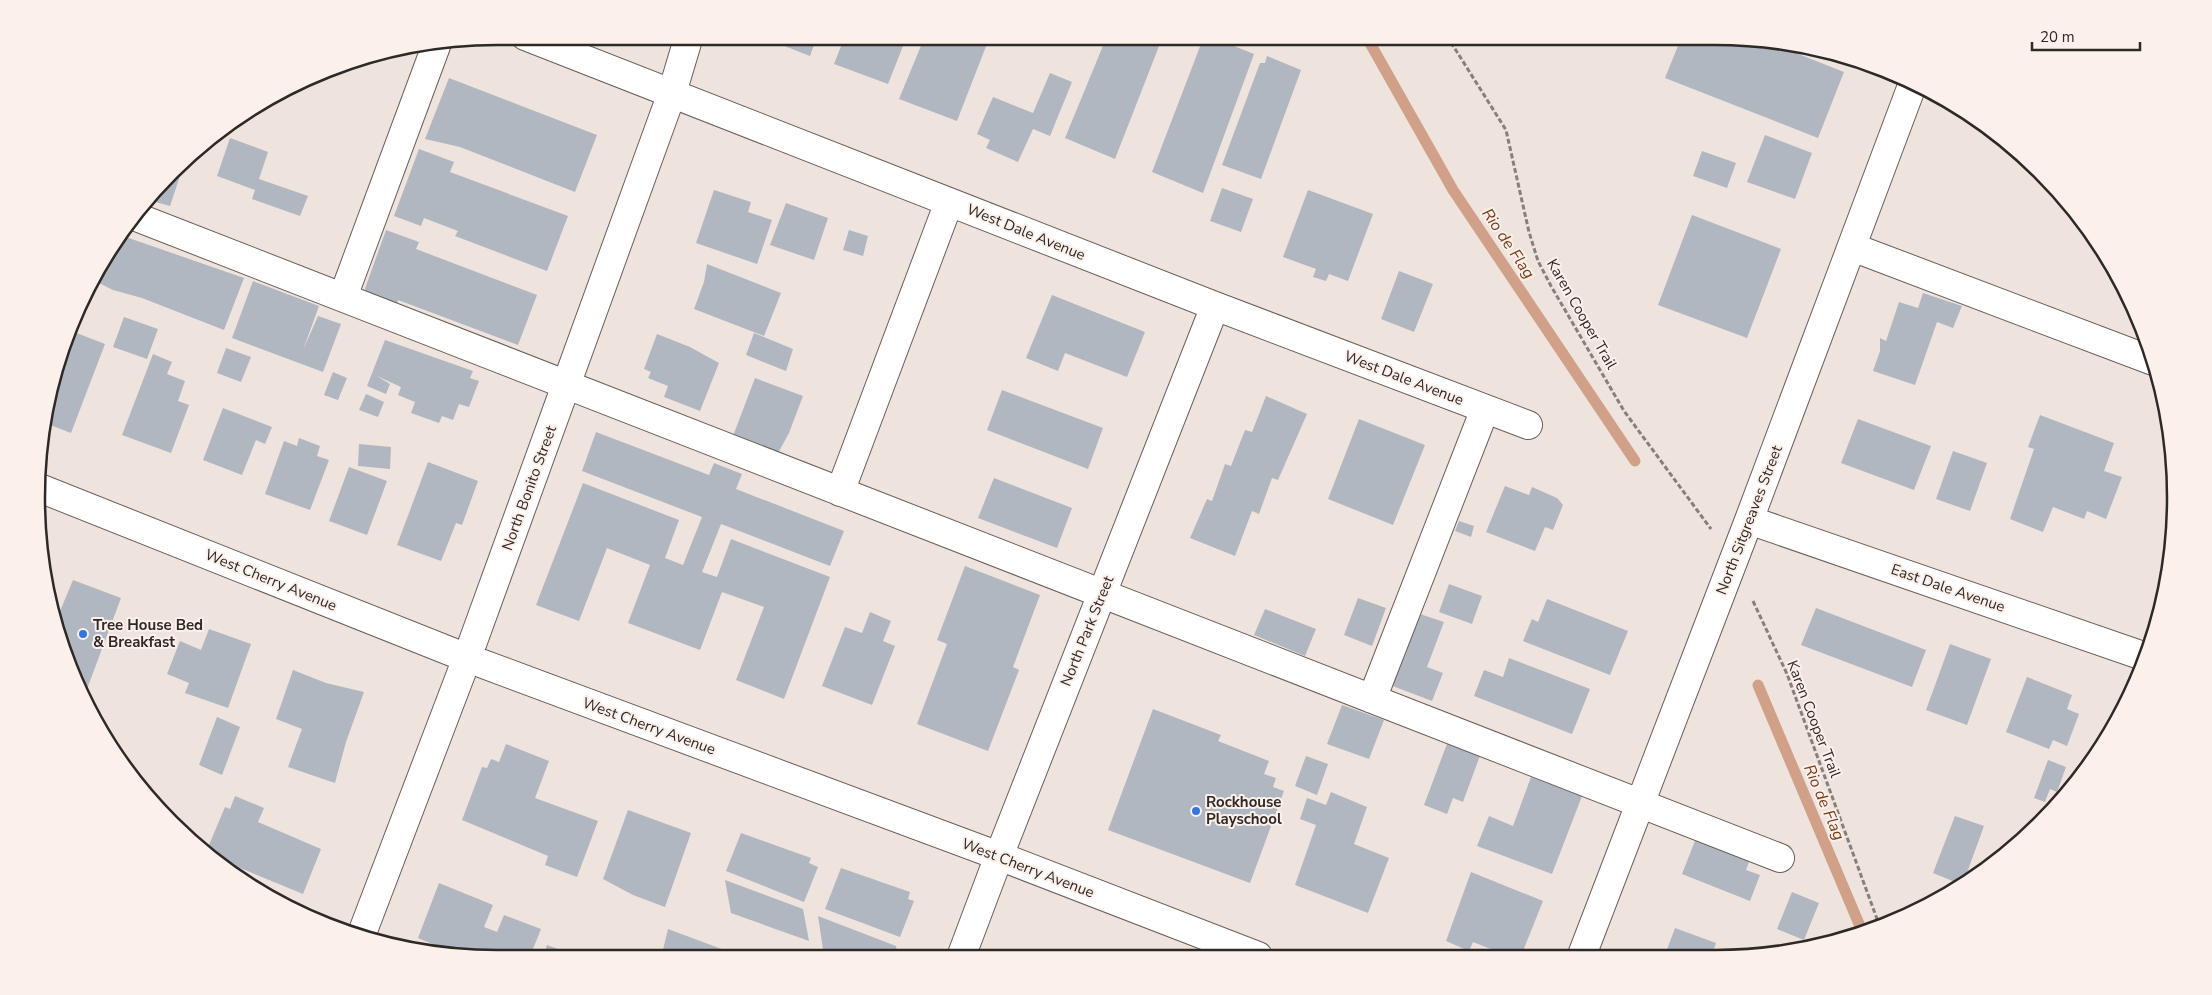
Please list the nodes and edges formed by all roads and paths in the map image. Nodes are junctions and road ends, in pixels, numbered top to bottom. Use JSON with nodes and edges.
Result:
{"nodes":[{"id":1,"x":548,"y":45,"type":"edge"},
{"id":2,"x":686,"y":45,"type":"edge"},
{"id":3,"x":1452,"y":45,"type":"edge"},
{"id":4,"x":435,"y":50,"type":"edge"},
{"id":5,"x":1910,"y":90,"type":"edge"},
{"id":6,"x":672,"y":93,"type":"junction"},
{"id":7,"x":949,"y":202,"type":"junction"},
{"id":8,"x":141,"y":219,"type":"edge"},
{"id":9,"x":1852,"y":247,"type":"junction"},
{"id":10,"x":343,"y":298,"type":"junction"},
{"id":11,"x":1215,"y":306,"type":"junction"},
{"id":12,"x":2145,"y":358,"type":"edge"},
{"id":13,"x":566,"y":385,"type":"junction"},
{"id":14,"x":1485,"y":409,"type":"junction"},
{"id":15,"x":1528,"y":425,"type":"dead end"},
{"id":16,"x":45,"y":490,"type":"edge"},
{"id":17,"x":840,"y":492,"type":"junction"},
{"id":18,"x":1749,"y":520,"type":"junction"},
{"id":19,"x":1712,"y":530,"type":"dead end"},
{"id":20,"x":1102,"y":594,"type":"junction"},
{"id":21,"x":1755,"y":606,"type":"dead end"},
{"id":22,"x":2139,"y":654,"type":"edge"},
{"id":23,"x":468,"y":658,"type":"junction"},
{"id":24,"x":1372,"y":699,"type":"junction"},
{"id":25,"x":1640,"y":804,"type":"junction"},
{"id":26,"x":998,"y":856,"type":"junction"},
{"id":27,"x":1780,"y":858,"type":"dead end"},
{"id":28,"x":1878,"y":920,"type":"edge"},
{"id":29,"x":363,"y":930,"type":"edge"},
{"id":30,"x":964,"y":950,"type":"edge"},
{"id":31,"x":1242,"y":950,"type":"edge"},
{"id":32,"x":1584,"y":950,"type":"edge"}],
"edges":[{"from":1,"to":6,"type":"street","name":"West Dale Avenue"},
{"from":2,"to":6,"type":"street","name":"North Bonito Street"},
{"from":3,"to":19,"type":"path","name":"Karen Cooper Trail"},
{"from":4,"to":10,"type":"street"},
{"from":5,"to":9,"type":"street","name":"North Sitgreaves Street"},
{"from":6,"to":7,"type":"street","name":"West Dale Avenue"},
{"from":6,"to":13,"type":"street","name":"North Bonito Street"},
{"from":7,"to":11,"type":"street","name":"West Dale Avenue"},
{"from":7,"to":17,"type":"street"},
{"from":8,"to":10,"type":"street"},
{"from":9,"to":12,"type":"street"},
{"from":9,"to":18,"type":"street","name":"North Sitgreaves Street"},
{"from":10,"to":13,"type":"street"},
{"from":11,"to":14,"type":"street","name":"West Dale Avenue"},
{"from":11,"to":20,"type":"street","name":"North Park Street"},
{"from":13,"to":17,"type":"street"},
{"from":13,"to":23,"type":"street","name":"North Bonito Street"},
{"from":14,"to":15,"type":"street","name":"West Dale Avenue"},
{"from":14,"to":24,"type":"street"},
{"from":16,"to":23,"type":"street","name":"West Cherry Avenue"},
{"from":17,"to":20,"type":"street"},
{"from":18,"to":22,"type":"street","name":"East Dale Avenue"},
{"from":18,"to":25,"type":"street","name":"North Sitgreaves Street"},
{"from":20,"to":24,"type":"street"},
{"from":20,"to":26,"type":"street","name":"North Park Street"},
{"from":21,"to":28,"type":"path","name":"Karen Cooper Trail"},
{"from":23,"to":26,"type":"street","name":"West Cherry Avenue"},
{"from":23,"to":29,"type":"street","name":"North Bonito Street"},
{"from":24,"to":25,"type":"street"},
{"from":25,"to":27,"type":"street"},
{"from":25,"to":32,"type":"street","name":"North Sitgreaves Street"},
{"from":26,"to":30,"type":"street","name":"North Park Street"},
{"from":26,"to":31,"type":"street","name":"West Cherry Avenue"}]}
